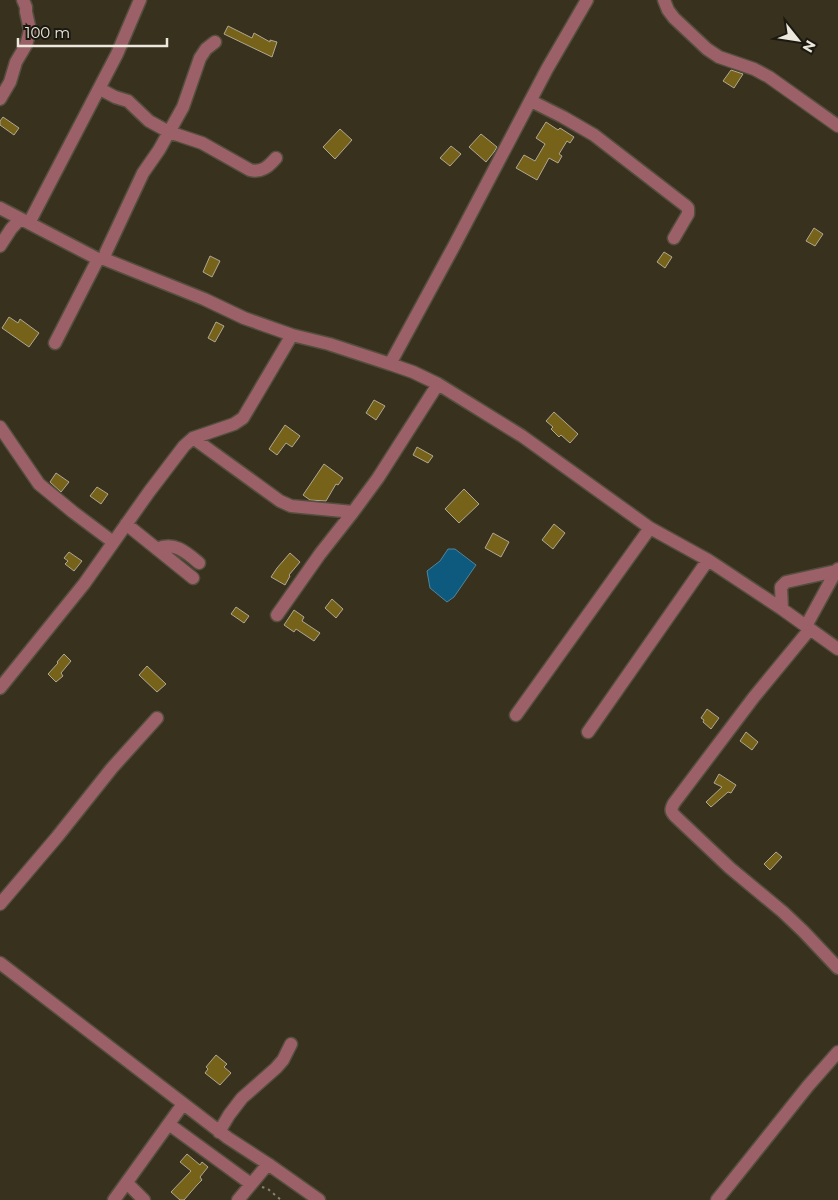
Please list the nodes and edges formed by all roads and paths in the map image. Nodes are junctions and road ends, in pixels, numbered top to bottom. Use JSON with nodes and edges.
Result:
{"nodes":[{"id":1,"x":23,"y":0,"type":"edge"},
{"id":2,"x":140,"y":0,"type":"edge"},
{"id":3,"x":588,"y":0,"type":"edge"},
{"id":4,"x":664,"y":0,"type":"edge"},
{"id":5,"x":215,"y":42,"type":"dead end"},
{"id":6,"x":100,"y":89,"type":"junction"},
{"id":7,"x":0,"y":99,"type":"edge"},
{"id":8,"x":531,"y":101,"type":"junction"},
{"id":9,"x":838,"y":126,"type":"edge"},
{"id":10,"x":169,"y":132,"type":"junction"},
{"id":11,"x":276,"y":158,"type":"dead end"},
{"id":12,"x":0,"y":208,"type":"edge"},
{"id":13,"x":25,"y":221,"type":"junction"},
{"id":14,"x":674,"y":238,"type":"dead end"},
{"id":15,"x":0,"y":246,"type":"edge"},
{"id":16,"x":101,"y":259,"type":"junction"},
{"id":17,"x":292,"y":335,"type":"junction"},
{"id":18,"x":55,"y":343,"type":"dead end"},
{"id":19,"x":390,"y":364,"type":"junction"},
{"id":20,"x":438,"y":384,"type":"junction"},
{"id":21,"x":0,"y":427,"type":"edge"},
{"id":22,"x":193,"y":438,"type":"junction"},
{"id":23,"x":353,"y":512,"type":"junction"},
{"id":24,"x":126,"y":524,"type":"junction"},
{"id":25,"x":650,"y":528,"type":"junction"},
{"id":26,"x":113,"y":542,"type":"junction"},
{"id":27,"x":157,"y":549,"type":"junction"},
{"id":28,"x":708,"y":560,"type":"junction"},
{"id":29,"x":199,"y":563,"type":"dead end"},
{"id":30,"x":837,"y":570,"type":"edge"},
{"id":31,"x":193,"y":578,"type":"dead end"},
{"id":32,"x":782,"y":609,"type":"junction"},
{"id":33,"x":277,"y":615,"type":"dead end"},
{"id":34,"x":808,"y":628,"type":"junction"},
{"id":35,"x":838,"y":648,"type":"edge"},
{"id":36,"x":0,"y":688,"type":"edge"},
{"id":37,"x":516,"y":715,"type":"dead end"},
{"id":38,"x":158,"y":718,"type":"dead end"},
{"id":39,"x":588,"y":732,"type":"dead end"},
{"id":40,"x":0,"y":904,"type":"edge"},
{"id":41,"x":0,"y":963,"type":"edge"},
{"id":42,"x":838,"y":968,"type":"edge"},
{"id":43,"x":291,"y":1044,"type":"dead end"},
{"id":44,"x":838,"y":1052,"type":"edge"},
{"id":45,"x":184,"y":1104,"type":"junction"},
{"id":46,"x":170,"y":1125,"type":"junction"},
{"id":47,"x":219,"y":1132,"type":"junction"},
{"id":48,"x":268,"y":1164,"type":"junction"},
{"id":49,"x":127,"y":1183,"type":"junction"},
{"id":50,"x":251,"y":1184,"type":"junction"},
{"id":51,"x":114,"y":1200,"type":"edge"},
{"id":52,"x":144,"y":1200,"type":"edge"},
{"id":53,"x":238,"y":1200,"type":"edge"},
{"id":54,"x":281,"y":1200,"type":"edge"},
{"id":55,"x":319,"y":1200,"type":"edge"},
{"id":56,"x":716,"y":1200,"type":"edge"}],
"edges":[{"from":1,"to":7,"type":"street"},
{"from":2,"to":6,"type":"street"},
{"from":3,"to":8,"type":"street"},
{"from":4,"to":9,"type":"street"},
{"from":5,"to":10,"type":"street"},
{"from":6,"to":10,"type":"street"},
{"from":6,"to":13,"type":"street"},
{"from":8,"to":14,"type":"street"},
{"from":8,"to":19,"type":"street"},
{"from":10,"to":11,"type":"street"},
{"from":10,"to":16,"type":"street"},
{"from":12,"to":13,"type":"street"},
{"from":13,"to":15,"type":"street"},
{"from":13,"to":16,"type":"street"},
{"from":16,"to":17,"type":"street"},
{"from":16,"to":18,"type":"street"},
{"from":17,"to":19,"type":"street"},
{"from":17,"to":22,"type":"street"},
{"from":19,"to":20,"type":"street"},
{"from":20,"to":23,"type":"street"},
{"from":20,"to":25,"type":"street"},
{"from":21,"to":26,"type":"street"},
{"from":22,"to":23,"type":"street"},
{"from":22,"to":24,"type":"street"},
{"from":23,"to":33,"type":"street"},
{"from":24,"to":26,"type":"street"},
{"from":24,"to":27,"type":"street"},
{"from":25,"to":28,"type":"street"},
{"from":25,"to":37,"type":"street"},
{"from":26,"to":36,"type":"street"},
{"from":27,"to":29,"type":"street"},
{"from":27,"to":31,"type":"street"},
{"from":28,"to":32,"type":"street"},
{"from":28,"to":39,"type":"street"},
{"from":30,"to":32,"type":"street"},
{"from":30,"to":34,"type":"street"},
{"from":32,"to":34,"type":"street"},
{"from":34,"to":35,"type":"street"},
{"from":34,"to":42,"type":"street"},
{"from":38,"to":40,"type":"street"},
{"from":41,"to":45,"type":"street"},
{"from":43,"to":47,"type":"street"},
{"from":44,"to":56,"type":"street"},
{"from":45,"to":46,"type":"street"},
{"from":45,"to":47,"type":"street"},
{"from":46,"to":49,"type":"street"},
{"from":46,"to":50,"type":"street"},
{"from":47,"to":48,"type":"street"},
{"from":48,"to":50,"type":"street"},
{"from":48,"to":55,"type":"street"},
{"from":49,"to":51,"type":"street"},
{"from":49,"to":52,"type":"street"},
{"from":50,"to":53,"type":"street"},
{"from":50,"to":54,"type":"path"}]}
